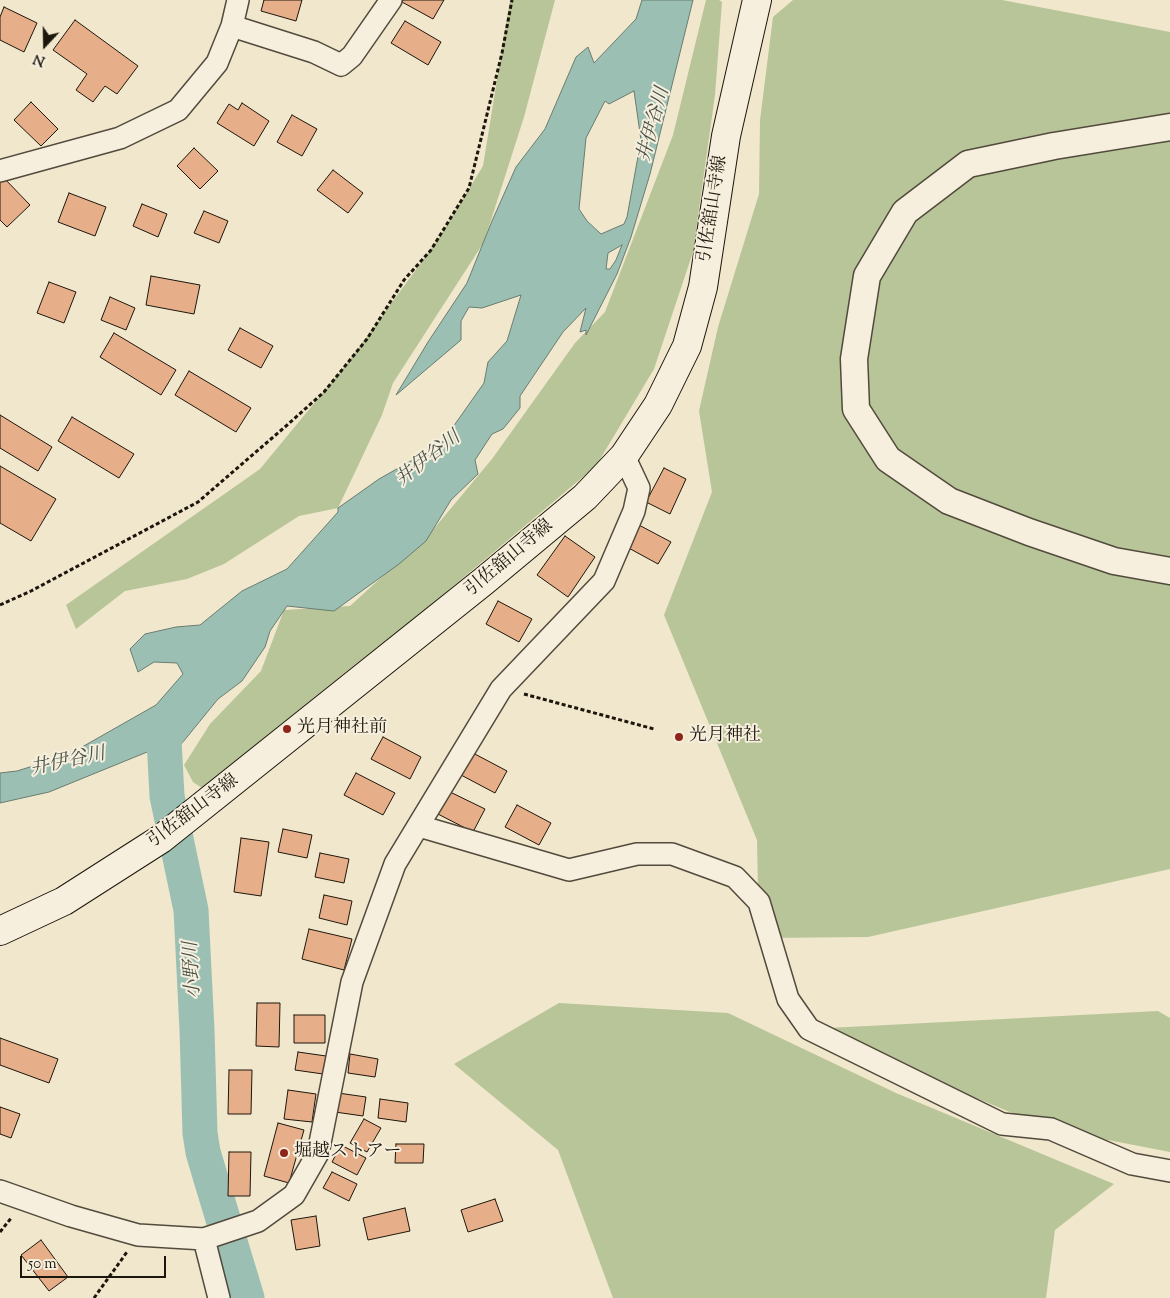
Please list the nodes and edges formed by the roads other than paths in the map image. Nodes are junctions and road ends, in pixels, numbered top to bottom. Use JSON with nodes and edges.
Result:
{"nodes":[{"id":1,"x":238,"y":0,"type":"edge"},
{"id":2,"x":391,"y":0,"type":"edge"},
{"id":3,"x":757,"y":0,"type":"edge"},
{"id":4,"x":232,"y":26,"type":"junction"},
{"id":5,"x":1170,"y":127,"type":"edge"},
{"id":6,"x":0,"y":171,"type":"edge"},
{"id":7,"x":624,"y":456,"type":"junction"},
{"id":8,"x":1170,"y":571,"type":"edge"},
{"id":9,"x":419,"y":826,"type":"junction"},
{"id":10,"x":0,"y":931,"type":"edge"},
{"id":11,"x":1170,"y":1170,"type":"edge"},
{"id":12,"x":0,"y":1192,"type":"edge"},
{"id":13,"x":204,"y":1239,"type":"junction"},
{"id":14,"x":219,"y":1298,"type":"edge"}],
"edges":[{"from":1,"to":4,"type":"street"},
{"from":2,"to":4,"type":"street"},
{"from":3,"to":7,"type":"main road","name":"引佐舘山寺線"},
{"from":4,"to":6,"type":"street"},
{"from":5,"to":8,"type":"street"},
{"from":7,"to":9,"type":"street"},
{"from":7,"to":10,"type":"main road","name":"引佐舘山寺線"},
{"from":9,"to":11,"type":"street"},
{"from":9,"to":13,"type":"street"},
{"from":12,"to":13,"type":"street"},
{"from":13,"to":14,"type":"street"}]}
